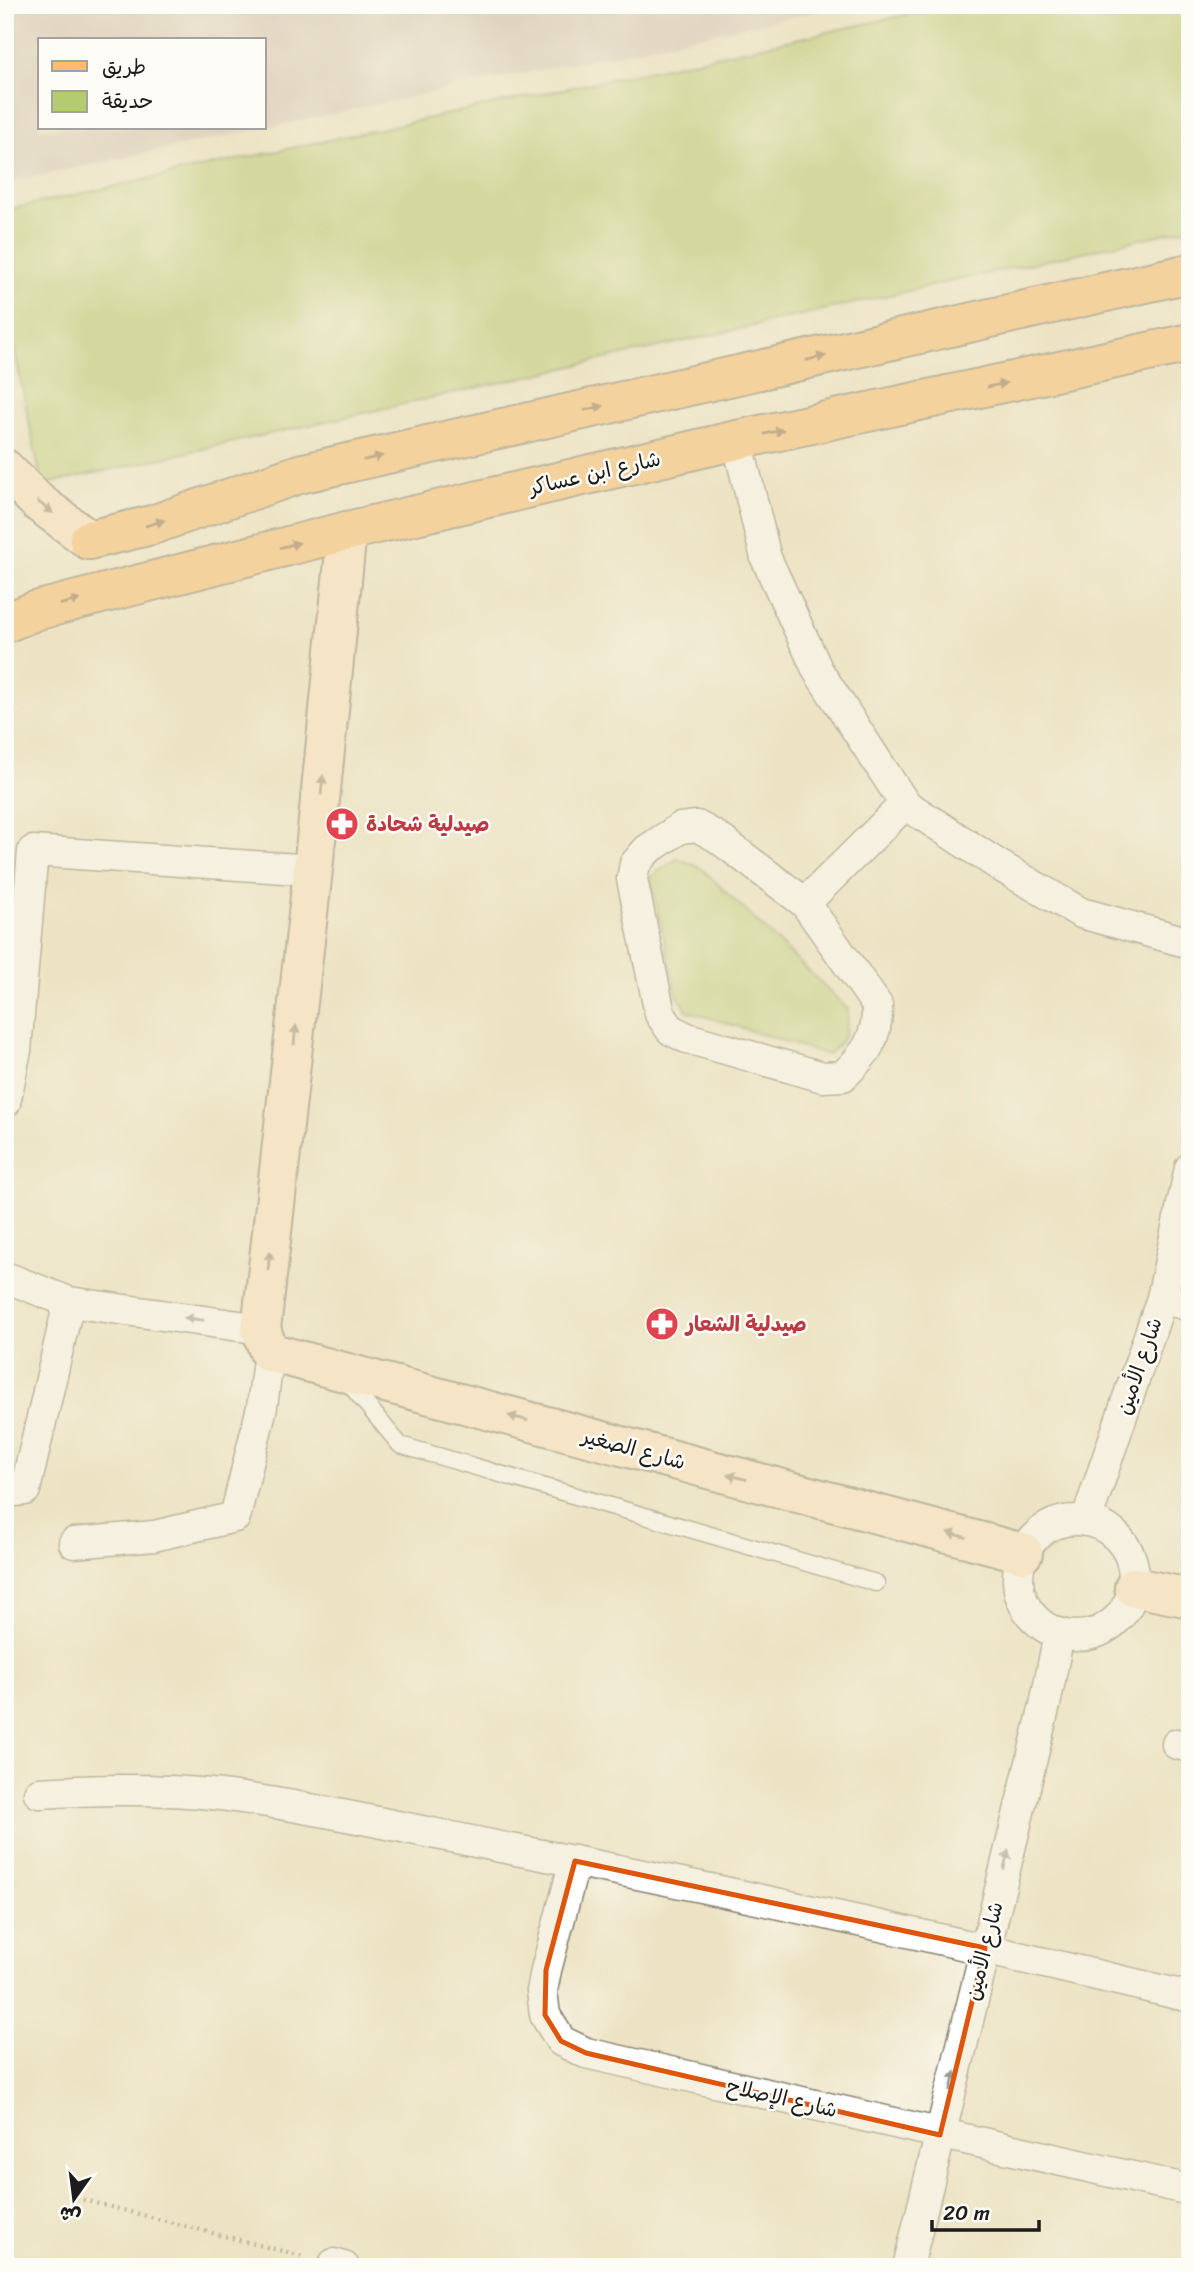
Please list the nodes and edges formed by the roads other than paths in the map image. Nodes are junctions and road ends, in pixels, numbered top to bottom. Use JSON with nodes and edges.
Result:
{"nodes":[{"id":1,"x":1190,"y":273,"type":"edge"},
{"id":2,"x":1190,"y":343,"type":"edge"},
{"id":3,"x":737,"y":440,"type":"junction"},
{"id":4,"x":5,"y":469,"type":"edge"},
{"id":5,"x":347,"y":531,"type":"junction"},
{"id":6,"x":89,"y":540,"type":"joint"},
{"id":7,"x":5,"y":623,"type":"edge"},
{"id":8,"x":905,"y":804,"type":"junction"},
{"id":9,"x":313,"y":870,"type":"junction"},
{"id":10,"x":805,"y":902,"type":"junction"},
{"id":11,"x":1190,"y":943,"type":"edge"},
{"id":12,"x":5,"y":1103,"type":"edge"},
{"id":13,"x":1190,"y":1168,"type":"edge"},
{"id":14,"x":5,"y":1278,"type":"edge"},
{"id":15,"x":69,"y":1302,"type":"junction"},
{"id":16,"x":1176,"y":1302,"type":"edge"},
{"id":17,"x":265,"y":1341,"type":"junction"},
{"id":18,"x":339,"y":1371,"type":"junction"},
{"id":19,"x":5,"y":1492,"type":"edge"},
{"id":20,"x":1086,"y":1521,"type":"junction"},
{"id":21,"x":74,"y":1543,"type":"dead end"},
{"id":22,"x":1023,"y":1553,"type":"junction"},
{"id":23,"x":876,"y":1583,"type":"dead end"},
{"id":24,"x":1134,"y":1587,"type":"junction"},
{"id":25,"x":1190,"y":1598,"type":"edge"},
{"id":26,"x":1059,"y":1634,"type":"junction"},
{"id":27,"x":39,"y":1793,"type":"dead end"},
{"id":28,"x":575,"y":1861,"type":"junction"},
{"id":29,"x":985,"y":1948,"type":"junction"},
{"id":30,"x":1190,"y":1997,"type":"edge"},
{"id":31,"x":940,"y":2135,"type":"junction"},
{"id":32,"x":1189,"y":2186,"type":"edge"},
{"id":33,"x":908,"y":2267,"type":"edge"}],
"edges":[{"from":6,"to":1,"type":"main road","one_way":true},
{"from":3,"to":2,"type":"main road","name":"شارع ابن عساكر","one_way":true},
{"from":3,"to":5,"type":"main road","name":"شارع ابن عساكر"},
{"from":3,"to":8,"type":"street"},
{"from":4,"to":6,"type":"street","one_way":true},
{"from":7,"to":5,"type":"main road","name":"شارع ابن عساكر","one_way":true},
{"from":9,"to":5,"type":"street","one_way":true},
{"from":8,"to":10,"type":"street"},
{"from":8,"to":11,"type":"street"},
{"from":9,"to":12,"type":"street"},
{"from":17,"to":9,"type":"street","one_way":true},
{"from":10,"to":10,"type":"street"},
{"from":13,"to":16,"type":"street","name":"شارع الأمين"},
{"from":14,"to":15,"type":"street"},
{"from":17,"to":15,"type":"street","one_way":true},
{"from":15,"to":19,"type":"street"},
{"from":16,"to":20,"type":"street","name":"شارع الأمين"},
{"from":17,"to":18,"type":"street","name":"شارع الصغير"},
{"from":17,"to":21,"type":"street"},
{"from":22,"to":18,"type":"street","name":"شارع الصغير","one_way":true},
{"from":18,"to":23,"type":"lane"},
{"from":20,"to":22,"type":"street"},
{"from":20,"to":24,"type":"street"},
{"from":22,"to":26,"type":"street"},
{"from":24,"to":25,"type":"street"},
{"from":24,"to":26,"type":"street"},
{"from":29,"to":26,"type":"street","name":"شارع الأمين","one_way":true},
{"from":27,"to":28,"type":"street"},
{"from":28,"to":29,"type":"street"},
{"from":28,"to":31,"type":"street","name":"شارع الإصلاح"},
{"from":29,"to":30,"type":"street"},
{"from":31,"to":29,"type":"street","name":"شارع الأمين","one_way":true},
{"from":31,"to":32,"type":"street","name":"شارع الإصلاح"},
{"from":31,"to":33,"type":"street","name":"شارع الأمين"}]}
